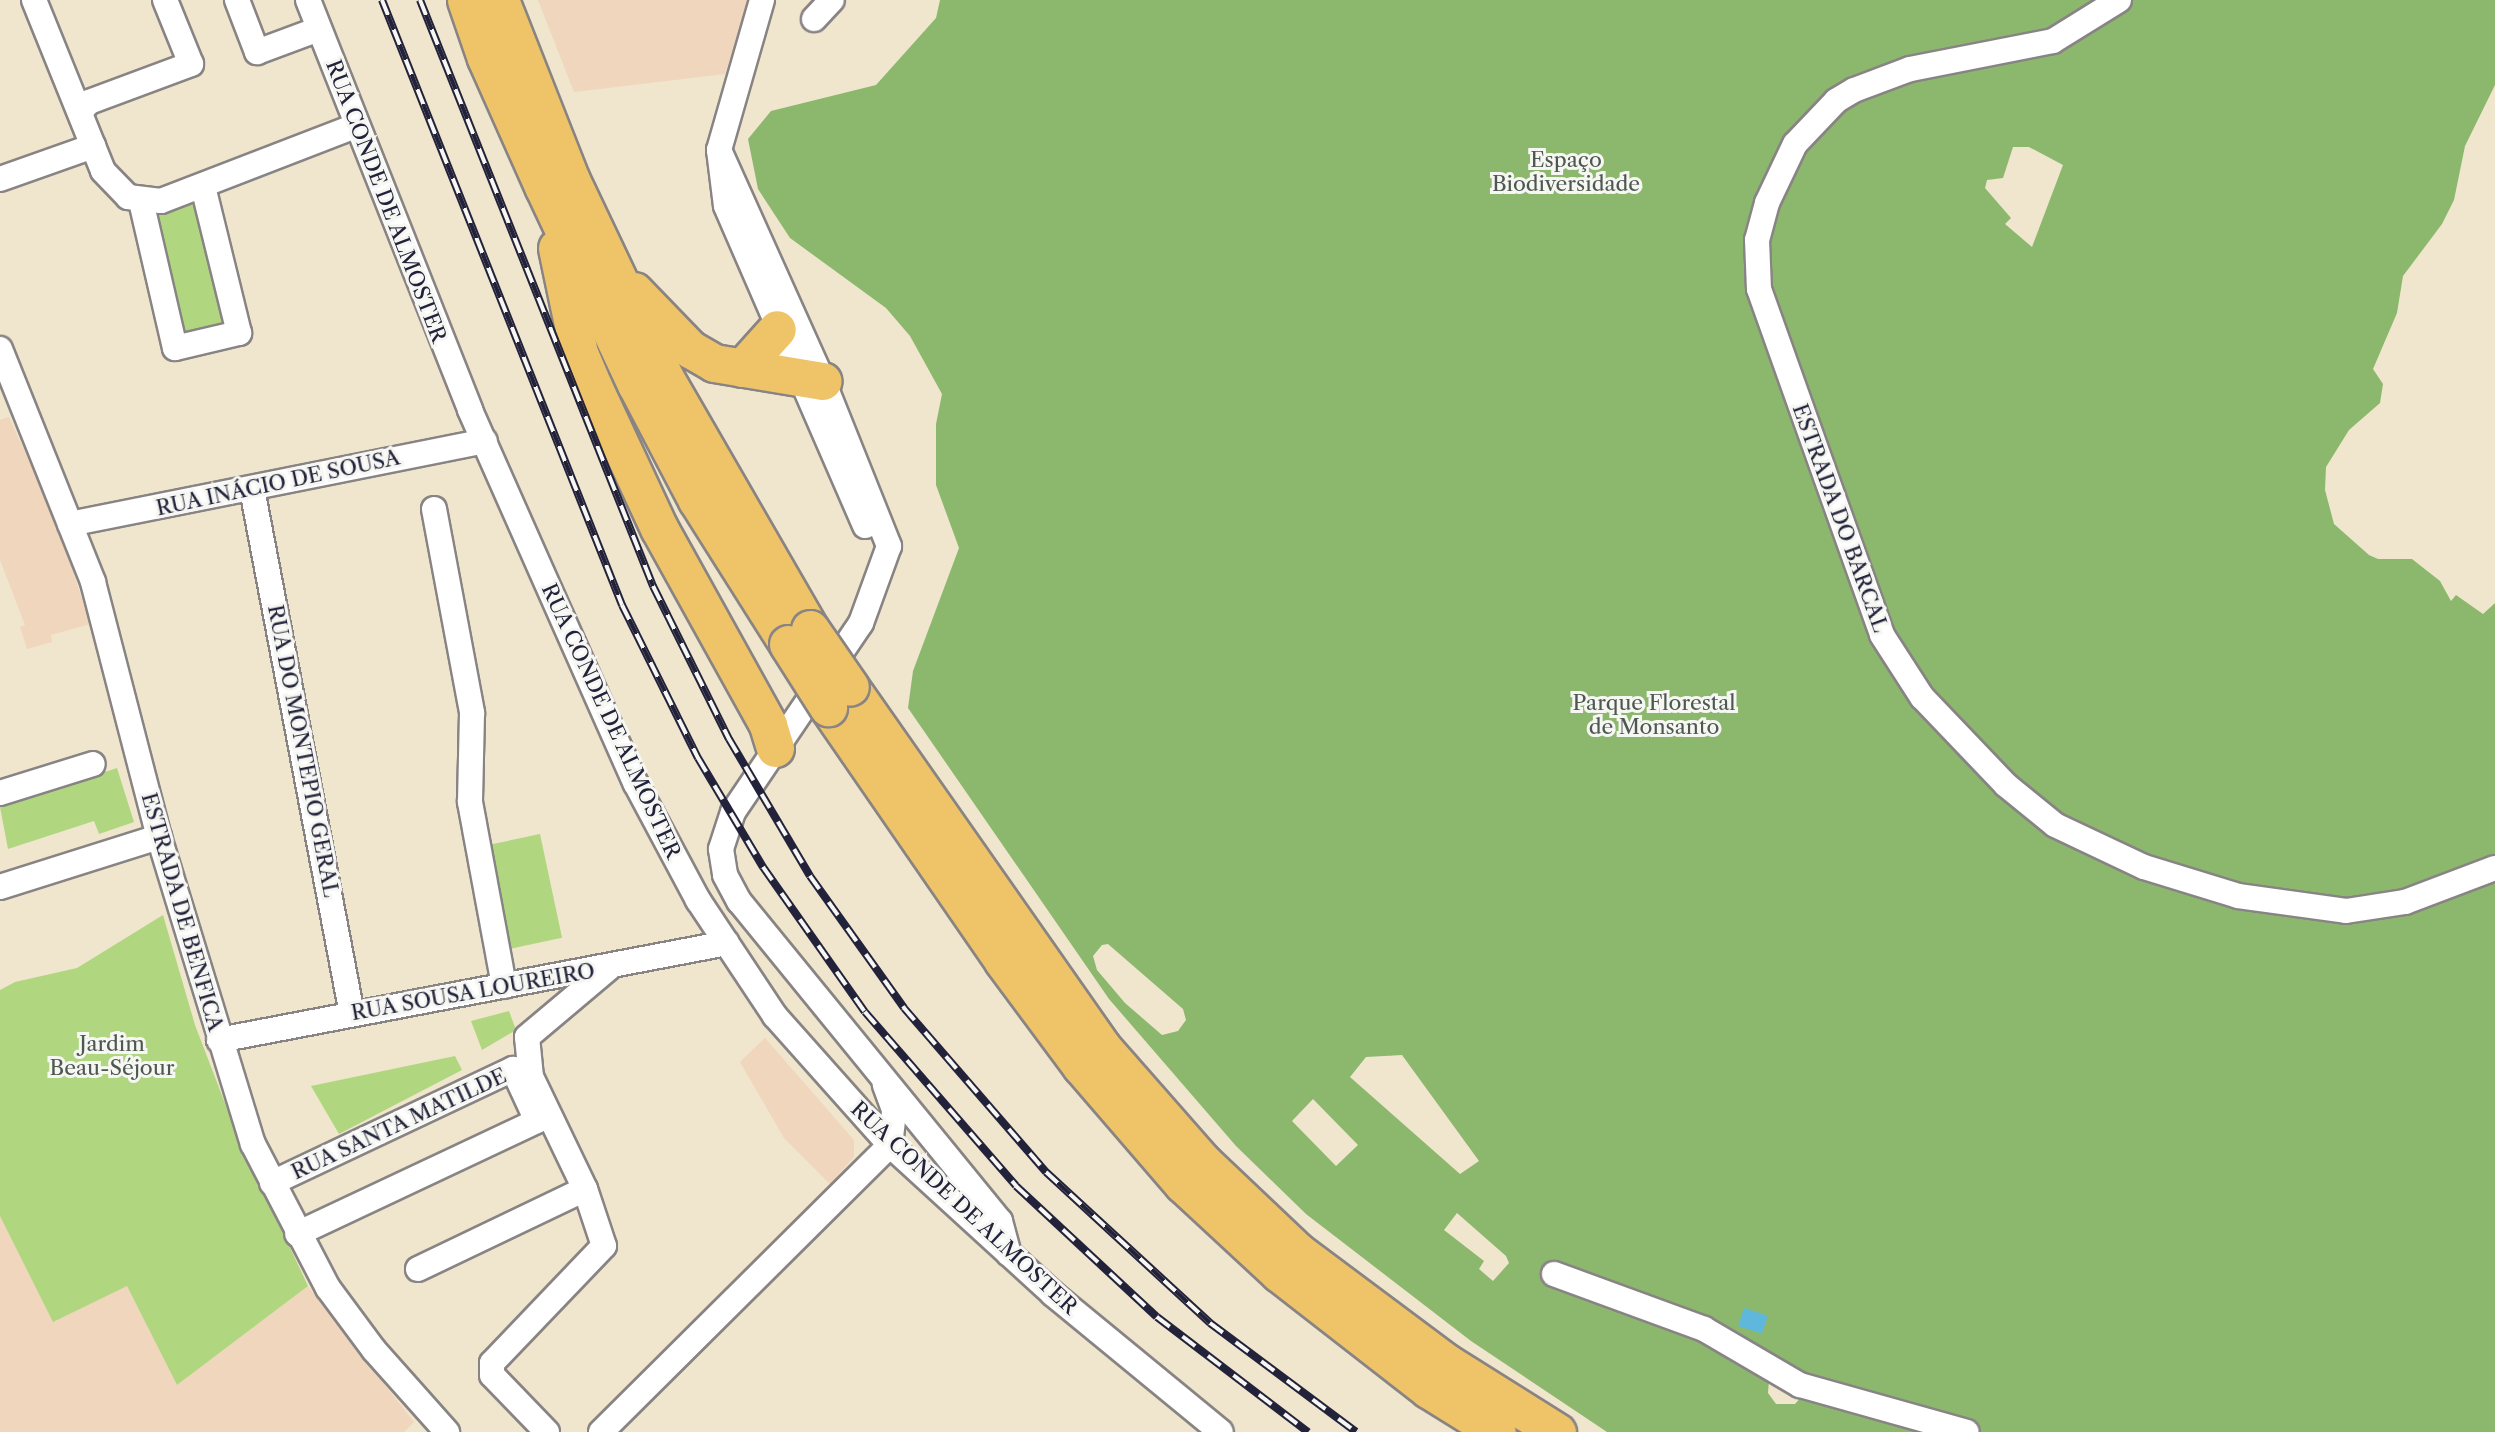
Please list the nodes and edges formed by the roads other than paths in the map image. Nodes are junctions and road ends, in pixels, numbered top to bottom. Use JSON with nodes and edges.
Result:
{"nodes":[{"id":1,"x":34,"y":0,"type":"edge"},
{"id":2,"x":165,"y":0,"type":"edge"},
{"id":3,"x":237,"y":0,"type":"edge"},
{"id":4,"x":308,"y":0,"type":"edge"},
{"id":5,"x":466,"y":0,"type":"edge"},
{"id":6,"x":500,"y":0,"type":"edge"},
{"id":7,"x":762,"y":0,"type":"edge"},
{"id":8,"x":832,"y":0,"type":"edge"},
{"id":9,"x":2119,"y":0,"type":"edge"},
{"id":10,"x":814,"y":19,"type":"dead end"},
{"id":11,"x":319,"y":29,"type":"junction"},
{"id":12,"x":80,"y":112,"type":"junction"},
{"id":13,"x":355,"y":125,"type":"junction"},
{"id":14,"x":93,"y":146,"type":"junction"},
{"id":15,"x":719,"y":150,"type":"junction"},
{"id":16,"x":0,"y":179,"type":"edge"},
{"id":17,"x":203,"y":186,"type":"junction"},
{"id":18,"x":544,"y":188,"type":"junction"},
{"id":19,"x":141,"y":201,"type":"junction"},
{"id":20,"x":611,"y":267,"type":"junction"},
{"id":21,"x":777,"y":329,"type":"junction"},
{"id":22,"x":0,"y":349,"type":"edge"},
{"id":23,"x":742,"y":368,"type":"junction"},
{"id":24,"x":811,"y":379,"type":"junction"},
{"id":25,"x":9,"y":406,"type":"edge"},
{"id":26,"x":485,"y":441,"type":"junction"},
{"id":27,"x":252,"y":489,"type":"junction"},
{"id":28,"x":434,"y":509,"type":"dead end"},
{"id":29,"x":71,"y":524,"type":"junction"},
{"id":30,"x":799,"y":637,"type":"junction"},
{"id":31,"x":839,"y":697,"type":"junction"},
{"id":32,"x":775,"y":748,"type":"junction"},
{"id":33,"x":93,"y":764,"type":"dead end"},
{"id":34,"x":0,"y":793,"type":"edge"},
{"id":35,"x":159,"y":837,"type":"junction"},
{"id":36,"x":2495,"y":868,"type":"edge"},
{"id":37,"x":1,"y":885,"type":"edge"},
{"id":38,"x":727,"y":943,"type":"junction"},
{"id":39,"x":609,"y":968,"type":"junction"},
{"id":40,"x":504,"y":986,"type":"junction"},
{"id":41,"x":352,"y":1014,"type":"junction"},
{"id":42,"x":851,"y":1038,"type":"junction"},
{"id":43,"x":219,"y":1040,"type":"junction"},
{"id":44,"x":881,"y":1075,"type":"junction"},
{"id":45,"x":857,"y":1110,"type":"junction"},
{"id":46,"x":890,"y":1145,"type":"junction"},
{"id":47,"x":272,"y":1183,"type":"junction"},
{"id":48,"x":584,"y":1189,"type":"junction"},
{"id":49,"x":297,"y":1234,"type":"junction"},
{"id":50,"x":1009,"y":1255,"type":"junction"},
{"id":51,"x":418,"y":1269,"type":"dead end"},
{"id":52,"x":1554,"y":1274,"type":"dead end"},
{"id":53,"x":440,"y":1430,"type":"edge"},
{"id":54,"x":547,"y":1432,"type":"edge"},
{"id":55,"x":601,"y":1432,"type":"edge"},
{"id":56,"x":1221,"y":1432,"type":"edge"},
{"id":57,"x":1497,"y":1432,"type":"edge"},
{"id":58,"x":1557,"y":1432,"type":"edge"},
{"id":59,"x":1967,"y":1432,"type":"edge"}],
"edges":[{"from":1,"to":12,"type":"street"},
{"from":2,"to":12,"type":"street"},
{"from":3,"to":11,"type":"street"},
{"from":4,"to":11,"type":"street","name":"RUA CONDE DE ALMOSTER"},
{"from":5,"to":18,"type":"highway"},
{"from":6,"to":20,"type":"highway"},
{"from":7,"to":15,"type":"street"},
{"from":8,"to":10,"type":"street"},
{"from":9,"to":36,"type":"street","name":"ESTRADA DO BARCAL"},
{"from":11,"to":13,"type":"street","name":"RUA CONDE DE ALMOSTER"},
{"from":12,"to":14,"type":"street"},
{"from":13,"to":17,"type":"street"},
{"from":13,"to":26,"type":"street","name":"RUA CONDE DE ALMOSTER"},
{"from":14,"to":16,"type":"street"},
{"from":14,"to":19,"type":"street"},
{"from":15,"to":21,"type":"street"},
{"from":15,"to":24,"type":"street"},
{"from":17,"to":19,"type":"street"},
{"from":17,"to":19,"type":"street"},
{"from":18,"to":30,"type":"highway"},
{"from":18,"to":32,"type":"highway"},
{"from":20,"to":23,"type":"highway"},
{"from":20,"to":30,"type":"highway"},
{"from":21,"to":23,"type":"highway"},
{"from":21,"to":24,"type":"street"},
{"from":22,"to":25,"type":"street","name":"ESTRADA DE BENFICA"},
{"from":23,"to":24,"type":"highway"},
{"from":24,"to":32,"type":"street"},
{"from":25,"to":29,"type":"street","name":"ESTRADA DE BENFICA"},
{"from":26,"to":27,"type":"street","name":"RUA INÁCIO DE SOUSA"},
{"from":26,"to":38,"type":"street","name":"RUA CONDE DE ALMOSTER"},
{"from":27,"to":29,"type":"street","name":"RUA INÁCIO DE SOUSA"},
{"from":27,"to":41,"type":"street","name":"RUA DO MONTEPIO GERAL"},
{"from":28,"to":40,"type":"street"},
{"from":29,"to":35,"type":"street","name":"ESTRADA DE BENFICA"},
{"from":30,"to":31,"type":"highway","bridge":true},
{"from":31,"to":57,"type":"highway"},
{"from":31,"to":58,"type":"highway"},
{"from":32,"to":42,"type":"street"},
{"from":33,"to":34,"type":"street"},
{"from":35,"to":37,"type":"street"},
{"from":35,"to":43,"type":"street","name":"ESTRADA DE BENFICA"},
{"from":38,"to":39,"type":"street","name":"RUA SOUSA LOUREIRO"},
{"from":38,"to":45,"type":"street","name":"RUA CONDE DE ALMOSTER"},
{"from":39,"to":40,"type":"street","name":"RUA SOUSA LOUREIRO"},
{"from":39,"to":48,"type":"street"},
{"from":40,"to":41,"type":"street","name":"RUA SOUSA LOUREIRO"},
{"from":41,"to":43,"type":"street","name":"RUA SOUSA LOUREIRO"},
{"from":42,"to":44,"type":"street"},
{"from":42,"to":45,"type":"street"},
{"from":43,"to":47,"type":"street","name":"ESTRADA DE BENFICA"},
{"from":44,"to":46,"type":"street"},
{"from":44,"to":50,"type":"street"},
{"from":45,"to":46,"type":"street","name":"RUA CONDE DE ALMOSTER"},
{"from":46,"to":50,"type":"street","name":"RUA CONDE DE ALMOSTER"},
{"from":46,"to":55,"type":"street"},
{"from":47,"to":49,"type":"street","name":"ESTRADA DE BENFICA"},
{"from":47,"to":49,"type":"street","name":"RUA SANTA MATILDE"},
{"from":48,"to":51,"type":"street"},
{"from":48,"to":54,"type":"street"},
{"from":49,"to":53,"type":"street","name":"ESTRADA DE BENFICA"},
{"from":50,"to":56,"type":"street","name":"RUA CONDE DE ALMOSTER"},
{"from":52,"to":59,"type":"street"}]}
